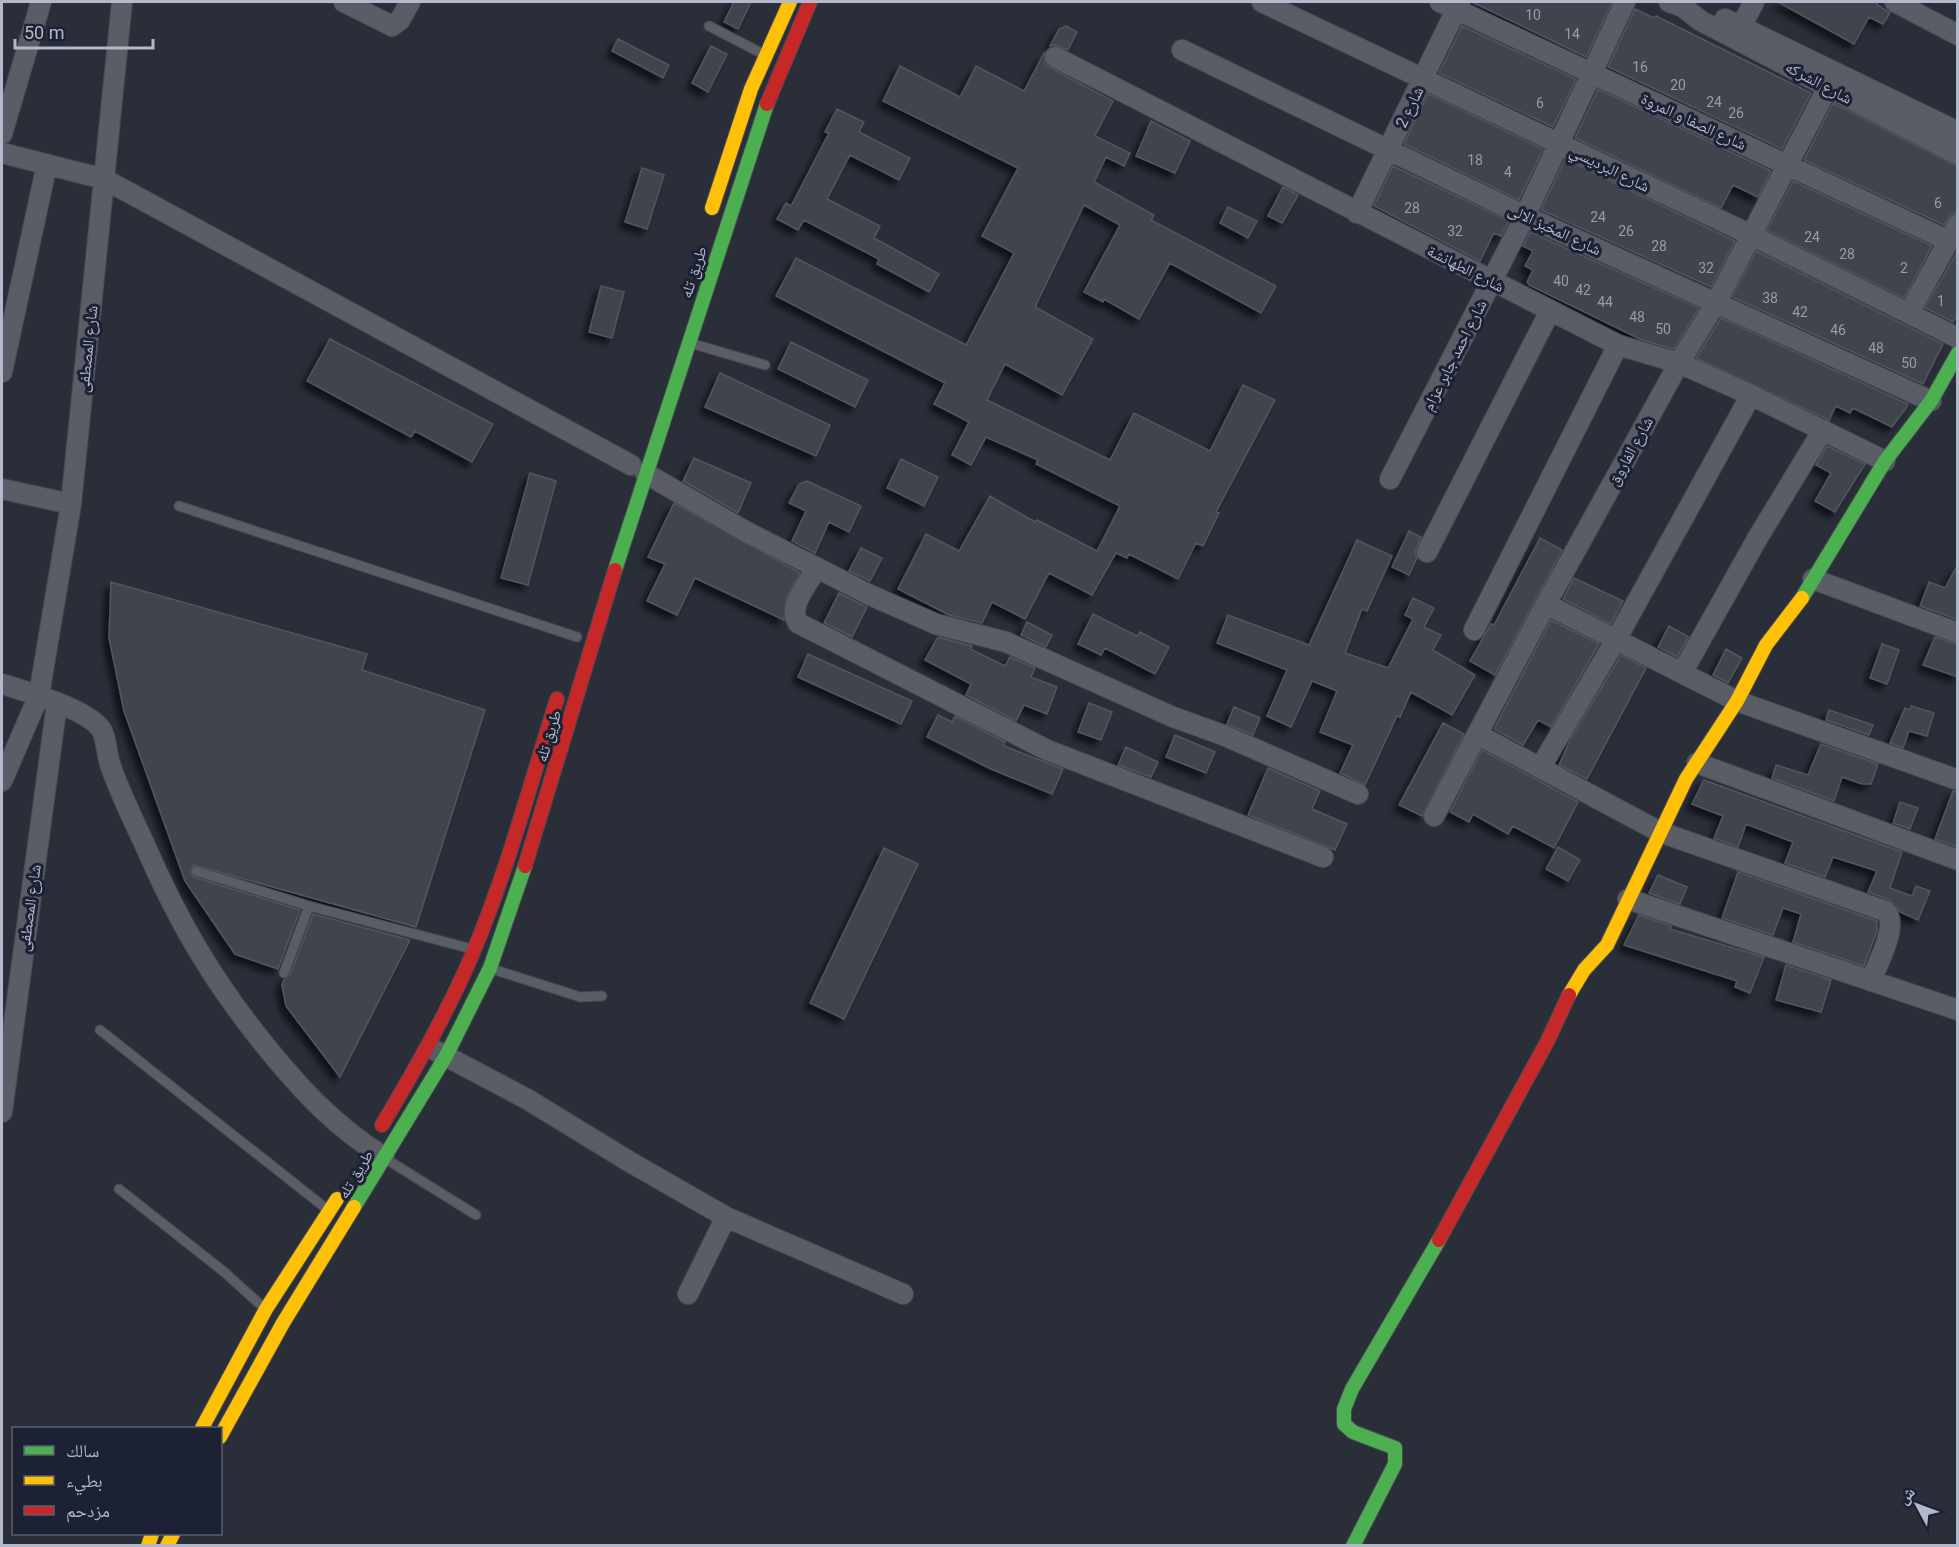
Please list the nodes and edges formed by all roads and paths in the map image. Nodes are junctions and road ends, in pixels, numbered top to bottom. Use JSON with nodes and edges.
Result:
{"nodes":[{"id":1,"x":41,"y":2,"type":"edge"},
{"id":2,"x":122,"y":2,"type":"edge"},
{"id":3,"x":344,"y":2,"type":"edge"},
{"id":4,"x":410,"y":2,"type":"edge"},
{"id":5,"x":790,"y":2,"type":"edge"},
{"id":6,"x":810,"y":2,"type":"edge"},
{"id":7,"x":1262,"y":2,"type":"edge"},
{"id":8,"x":1625,"y":2,"type":"edge"},
{"id":9,"x":1754,"y":2,"type":"edge"},
{"id":10,"x":1895,"y":2,"type":"edge"},
{"id":11,"x":1452,"y":4,"type":"edge"},
{"id":12,"x":1679,"y":4,"type":"edge"},
{"id":13,"x":709,"y":26,"type":"dead end"},
{"id":14,"x":1738,"y":33,"type":"junction"},
{"id":15,"x":1958,"y":35,"type":"edge"},
{"id":16,"x":1182,"y":50,"type":"dead end"},
{"id":17,"x":765,"y":55,"type":"junction"},
{"id":18,"x":1055,"y":57,"type":"dead end"},
{"id":19,"x":1592,"y":73,"type":"junction"},
{"id":20,"x":1423,"y":78,"type":"junction"},
{"id":21,"x":1828,"y":87,"type":"junction"},
{"id":22,"x":1956,"y":127,"type":"edge"},
{"id":23,"x":2,"y":134,"type":"edge"},
{"id":24,"x":1559,"y":143,"type":"junction"},
{"id":25,"x":1387,"y":151,"type":"junction"},
{"id":26,"x":1951,"y":152,"type":"edge"},
{"id":27,"x":2,"y":153,"type":"edge"},
{"id":28,"x":47,"y":164,"type":"junction"},
{"id":29,"x":1788,"y":165,"type":"junction"},
{"id":30,"x":104,"y":179,"type":"junction"},
{"id":31,"x":1357,"y":213,"type":"junction"},
{"id":32,"x":1525,"y":216,"type":"junction"},
{"id":33,"x":706,"y":226,"type":"dead end"},
{"id":34,"x":1953,"y":233,"type":"edge"},
{"id":35,"x":1751,"y":235,"type":"junction"},
{"id":36,"x":1492,"y":281,"type":"junction"},
{"id":37,"x":1716,"y":303,"type":"junction"},
{"id":38,"x":1550,"y":311,"type":"junction"},
{"id":39,"x":1909,"y":313,"type":"junction"},
{"id":40,"x":1958,"y":338,"type":"edge"},
{"id":41,"x":687,"y":343,"type":"junction"},
{"id":42,"x":1618,"y":345,"type":"junction"},
{"id":43,"x":1958,"y":353,"type":"edge"},
{"id":44,"x":1678,"y":363,"type":"junction"},
{"id":45,"x":765,"y":365,"type":"dead end"},
{"id":46,"x":2,"y":372,"type":"edge"},
{"id":47,"x":1751,"y":395,"type":"junction"},
{"id":48,"x":1931,"y":401,"type":"junction"},
{"id":49,"x":1823,"y":430,"type":"junction"},
{"id":50,"x":1885,"y":461,"type":"junction"},
{"id":51,"x":635,"y":467,"type":"junction"},
{"id":52,"x":1390,"y":479,"type":"dead end"},
{"id":53,"x":2,"y":489,"type":"edge"},
{"id":54,"x":71,"y":504,"type":"junction"},
{"id":55,"x":179,"y":506,"type":"dead end"},
{"id":56,"x":1427,"y":552,"type":"dead end"},
{"id":57,"x":816,"y":569,"type":"junction"},
{"id":58,"x":1813,"y":579,"type":"junction"},
{"id":59,"x":588,"y":600,"type":"dead end"},
{"id":60,"x":1546,"y":604,"type":"junction"},
{"id":61,"x":605,"y":605,"type":"junction"},
{"id":62,"x":1474,"y":630,"type":"dead end"},
{"id":63,"x":1958,"y":633,"type":"edge"},
{"id":64,"x":576,"y":638,"type":"dead end"},
{"id":65,"x":1617,"y":638,"type":"junction"},
{"id":66,"x":1682,"y":673,"type":"junction"},
{"id":67,"x":563,"y":681,"type":"dead end"},
{"id":68,"x":2,"y":684,"type":"edge"},
{"id":69,"x":48,"y":699,"type":"junction"},
{"id":70,"x":1737,"y":701,"type":"junction"},
{"id":71,"x":1477,"y":734,"type":"junction"},
{"id":72,"x":1697,"y":763,"type":"junction"},
{"id":73,"x":1540,"y":768,"type":"junction"},
{"id":74,"x":1958,"y":780,"type":"edge"},
{"id":75,"x":2,"y":781,"type":"edge"},
{"id":76,"x":1358,"y":794,"type":"dead end"},
{"id":77,"x":1434,"y":816,"type":"dead end"},
{"id":78,"x":1660,"y":832,"type":"junction"},
{"id":79,"x":1323,"y":857,"type":"dead end"},
{"id":80,"x":1958,"y":860,"type":"edge"},
{"id":81,"x":196,"y":871,"type":"dead end"},
{"id":82,"x":1628,"y":899,"type":"junction"},
{"id":83,"x":309,"y":906,"type":"junction"},
{"id":84,"x":473,"y":952,"type":"junction"},
{"id":85,"x":491,"y":965,"type":"junction"},
{"id":86,"x":284,"y":973,"type":"dead end"},
{"id":87,"x":1871,"y":981,"type":"junction"},
{"id":88,"x":602,"y":996,"type":"dead end"},
{"id":89,"x":1958,"y":1010,"type":"edge"},
{"id":90,"x":100,"y":1030,"type":"dead end"},
{"id":91,"x":437,"y":1051,"type":"junction"},
{"id":92,"x":2,"y":1112,"type":"edge"},
{"id":93,"x":372,"y":1154,"type":"junction"},
{"id":94,"x":346,"y":1184,"type":"dead end"},
{"id":95,"x":118,"y":1189,"type":"dead end"},
{"id":96,"x":330,"y":1212,"type":"junction"},
{"id":97,"x":476,"y":1215,"type":"dead end"},
{"id":98,"x":726,"y":1218,"type":"junction"},
{"id":99,"x":688,"y":1294,"type":"dead end"},
{"id":100,"x":903,"y":1294,"type":"dead end"},
{"id":101,"x":266,"y":1310,"type":"junction"},
{"id":102,"x":203,"y":1427,"type":"edge"},
{"id":103,"x":222,"y":1433,"type":"edge"},
{"id":104,"x":1353,"y":1545,"type":"edge"}],
"edges":[{"from":1,"to":23,"type":"street"},
{"from":2,"to":30,"type":"street","name":"شارع المصطفى"},
{"from":3,"to":4,"type":"street"},
{"from":5,"to":17,"type":"main road","name":"طريق تله"},
{"from":6,"to":41,"type":"main road","name":"طريق تله"},
{"from":7,"to":20,"type":"street","name":"شارع البرديسي"},
{"from":8,"to":19,"type":"street","name":"شارع احمد جابر عزام"},
{"from":9,"to":14,"type":"street"},
{"from":10,"to":15,"type":"street"},
{"from":11,"to":19,"type":"street","name":"شارع الصفا و المروة"},
{"from":11,"to":20,"type":"street","name":"شارع 2"},
{"from":12,"to":14,"type":"street","name":"شارع الشركه"},
{"from":13,"to":17,"type":"lane"},
{"from":14,"to":21,"type":"street","name":"شارع الشركه"},
{"from":14,"to":22,"type":"street","name":"شارع الشركه"},
{"from":16,"to":25,"type":"street","name":"شارع المخبز الالى"},
{"from":17,"to":33,"type":"main road","name":"طريق تله"},
{"from":18,"to":31,"type":"street","name":"شارع الطهانشة"},
{"from":19,"to":24,"type":"street","name":"شارع احمد جابر عزام"},
{"from":19,"to":29,"type":"street","name":"شارع الصفا و المروة"},
{"from":20,"to":24,"type":"street","name":"شارع البرديسي"},
{"from":20,"to":25,"type":"street","name":"شارع 2"},
{"from":21,"to":26,"type":"street","name":"شارع الشركه"},
{"from":21,"to":29,"type":"street","name":"شارع الفاروق"},
{"from":22,"to":26,"type":"street"},
{"from":24,"to":32,"type":"street","name":"شارع احمد جابر عزام"},
{"from":24,"to":35,"type":"street","name":"شارع البرديسي"},
{"from":25,"to":31,"type":"street","name":"شارع 2"},
{"from":25,"to":32,"type":"street","name":"شارع المخبز الالى"},
{"from":27,"to":28,"type":"street"},
{"from":28,"to":30,"type":"street"},
{"from":28,"to":46,"type":"street"},
{"from":29,"to":34,"type":"street","name":"شارع الصفا و المروة"},
{"from":29,"to":35,"type":"street","name":"شارع الفاروق"},
{"from":30,"to":51,"type":"street"},
{"from":30,"to":54,"type":"street","name":"شارع المصطفى"},
{"from":31,"to":36,"type":"street","name":"شارع الطهانشة"},
{"from":32,"to":36,"type":"street","name":"شارع احمد جابر عزام"},
{"from":32,"to":37,"type":"street","name":"شارع المخبز الالى"},
{"from":34,"to":39,"type":"street"},
{"from":35,"to":37,"type":"street","name":"شارع الفاروق"},
{"from":35,"to":39,"type":"street","name":"شارع البرديسي"},
{"from":36,"to":38,"type":"street","name":"شارع الطهانشة"},
{"from":36,"to":52,"type":"street","name":"شارع احمد جابر عزام"},
{"from":37,"to":44,"type":"street","name":"شارع الفاروق"},
{"from":37,"to":48,"type":"street","name":"شارع المخبز الالى"},
{"from":38,"to":42,"type":"street","name":"شارع الطهانشة"},
{"from":38,"to":56,"type":"street"},
{"from":39,"to":40,"type":"street","name":"شارع البرديسي"},
{"from":41,"to":45,"type":"lane"},
{"from":41,"to":51,"type":"main road","name":"طريق تله"},
{"from":42,"to":44,"type":"street","name":"شارع الطهانشة"},
{"from":42,"to":62,"type":"street"},
{"from":43,"to":48,"type":"main road"},
{"from":44,"to":47,"type":"street","name":"شارع الطهانشة"},
{"from":44,"to":60,"type":"street","name":"شارع الفاروق"},
{"from":47,"to":49,"type":"street","name":"شارع الطهانشة"},
{"from":47,"to":65,"type":"street"},
{"from":48,"to":50,"type":"main road"},
{"from":49,"to":50,"type":"street","name":"شارع الطهانشة"},
{"from":49,"to":66,"type":"street"},
{"from":50,"to":58,"type":"main road"},
{"from":51,"to":57,"type":"street"},
{"from":51,"to":61,"type":"main road","name":"طريق تله"},
{"from":53,"to":54,"type":"street"},
{"from":54,"to":69,"type":"street","name":"شارع المصطفى"},
{"from":55,"to":64,"type":"lane"},
{"from":57,"to":76,"type":"street"},
{"from":57,"to":79,"type":"street"},
{"from":58,"to":63,"type":"street"},
{"from":58,"to":70,"type":"main road"},
{"from":59,"to":61,"type":"main road"},
{"from":60,"to":65,"type":"street"},
{"from":60,"to":71,"type":"street","name":"شارع الفاروق"},
{"from":61,"to":85,"type":"main road","name":"طريق تله"},
{"from":65,"to":66,"type":"street"},
{"from":65,"to":73,"type":"street"},
{"from":66,"to":70,"type":"street"},
{"from":67,"to":84,"type":"main road","name":"طريق تله"},
{"from":68,"to":69,"type":"street"},
{"from":69,"to":75,"type":"street"},
{"from":69,"to":92,"type":"street","name":"شارع المصطفى"},
{"from":69,"to":93,"type":"street"},
{"from":70,"to":72,"type":"main road"},
{"from":70,"to":74,"type":"street"},
{"from":71,"to":73,"type":"street"},
{"from":71,"to":77,"type":"street","name":"شارع الفاروق"},
{"from":72,"to":78,"type":"main road"},
{"from":72,"to":80,"type":"street"},
{"from":73,"to":78,"type":"street"},
{"from":78,"to":82,"type":"main road"},
{"from":78,"to":87,"type":"street"},
{"from":81,"to":83,"type":"lane"},
{"from":82,"to":87,"type":"street"},
{"from":82,"to":104,"type":"main road"},
{"from":83,"to":84,"type":"lane"},
{"from":83,"to":86,"type":"lane"},
{"from":84,"to":85,"type":"main road"},
{"from":84,"to":91,"type":"main road","name":"طريق تله"},
{"from":85,"to":88,"type":"lane"},
{"from":85,"to":91,"type":"main road","name":"طريق تله"},
{"from":87,"to":89,"type":"street"},
{"from":90,"to":96,"type":"lane"},
{"from":91,"to":93,"type":"main road","name":"طريق تله"},
{"from":91,"to":93,"type":"main road","name":"طريق تله"},
{"from":91,"to":98,"type":"street"},
{"from":93,"to":97,"type":"lane"},
{"from":93,"to":103,"type":"main road","name":"طريق تله"},
{"from":94,"to":96,"type":"main road","name":"طريق تله"},
{"from":95,"to":101,"type":"lane"},
{"from":96,"to":101,"type":"main road","name":"طريق تله"},
{"from":98,"to":99,"type":"street"},
{"from":98,"to":100,"type":"street"},
{"from":101,"to":102,"type":"main road","name":"طريق تله"}]}
